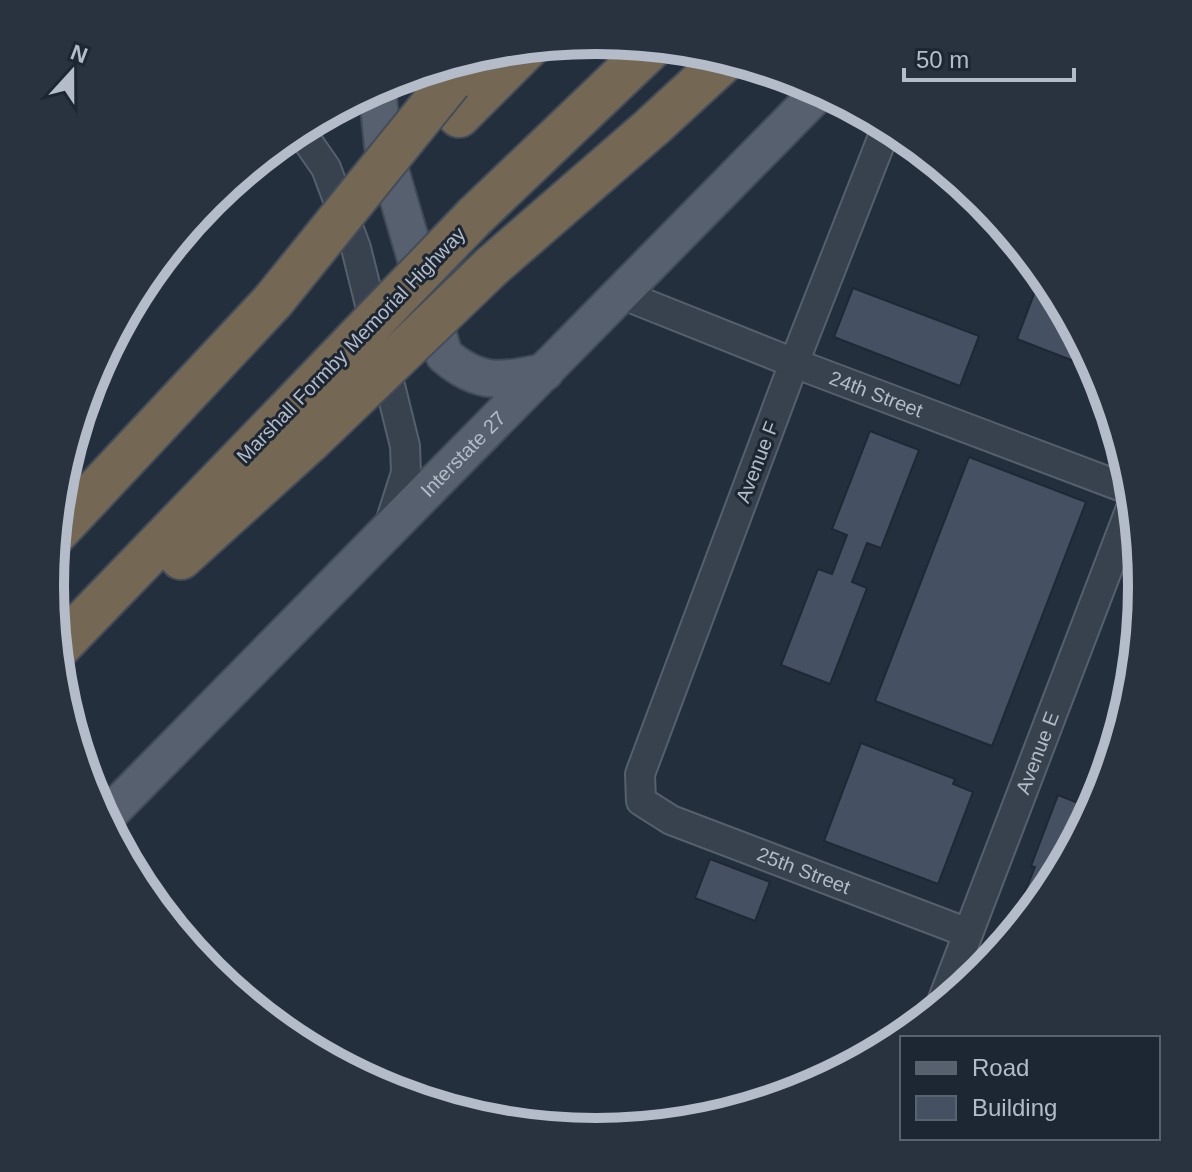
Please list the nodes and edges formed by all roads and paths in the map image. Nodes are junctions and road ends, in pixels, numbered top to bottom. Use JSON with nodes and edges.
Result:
{"nodes":[{"id":1,"x":642,"y":56,"type":"edge"},
{"id":2,"x":499,"y":63,"type":"edge"},
{"id":3,"x":716,"y":68,"type":"edge"},
{"id":4,"x":460,"y":85,"type":"edge"},
{"id":5,"x":812,"y":100,"type":"edge"},
{"id":6,"x":378,"y":101,"type":"edge"},
{"id":7,"x":882,"y":138,"type":"edge"},
{"id":8,"x":307,"y":140,"type":"edge"},
{"id":9,"x":621,"y":294,"type":"junction"},
{"id":10,"x":794,"y":363,"type":"junction"},
{"id":11,"x":545,"y":372,"type":"junction"},
{"id":12,"x":301,"y":423,"type":"junction"},
{"id":13,"x":1119,"y":486,"type":"edge"},
{"id":14,"x":69,"y":519,"type":"edge"},
{"id":15,"x":1124,"y":526,"type":"edge"},
{"id":16,"x":388,"y":530,"type":"junction"},
{"id":17,"x":67,"y":638,"type":"edge"},
{"id":18,"x":641,"y":801,"type":"joint"},
{"id":19,"x":113,"y":809,"type":"edge"},
{"id":20,"x":968,"y":933,"type":"junction"},
{"id":21,"x":948,"y":985,"type":"edge"}],
"edges":[{"from":1,"to":12,"type":"highway","name":"Marshall Formby Memorial Highway","bridge":true},
{"from":2,"to":4,"type":"highway"},
{"from":3,"to":12,"type":"highway","bridge":true},
{"from":4,"to":14,"type":"highway","bridge":true},
{"from":5,"to":9,"type":"main road","name":"Interstate 27"},
{"from":6,"to":11,"type":"main road"},
{"from":7,"to":10,"type":"street","name":"Avenue F"},
{"from":8,"to":16,"type":"street"},
{"from":9,"to":10,"type":"street","name":"24th Street"},
{"from":9,"to":11,"type":"main road","name":"Interstate 27"},
{"from":10,"to":13,"type":"street","name":"24th Street"},
{"from":10,"to":18,"type":"street","name":"Avenue F"},
{"from":11,"to":16,"type":"main road","name":"Interstate 27"},
{"from":12,"to":17,"type":"highway","name":"Marshall Formby Memorial Highway"},
{"from":15,"to":20,"type":"street","name":"Avenue E"},
{"from":16,"to":19,"type":"main road","name":"Interstate 27"},
{"from":18,"to":20,"type":"street","name":"25th Street"},
{"from":20,"to":21,"type":"street","name":"Avenue E"}]}
